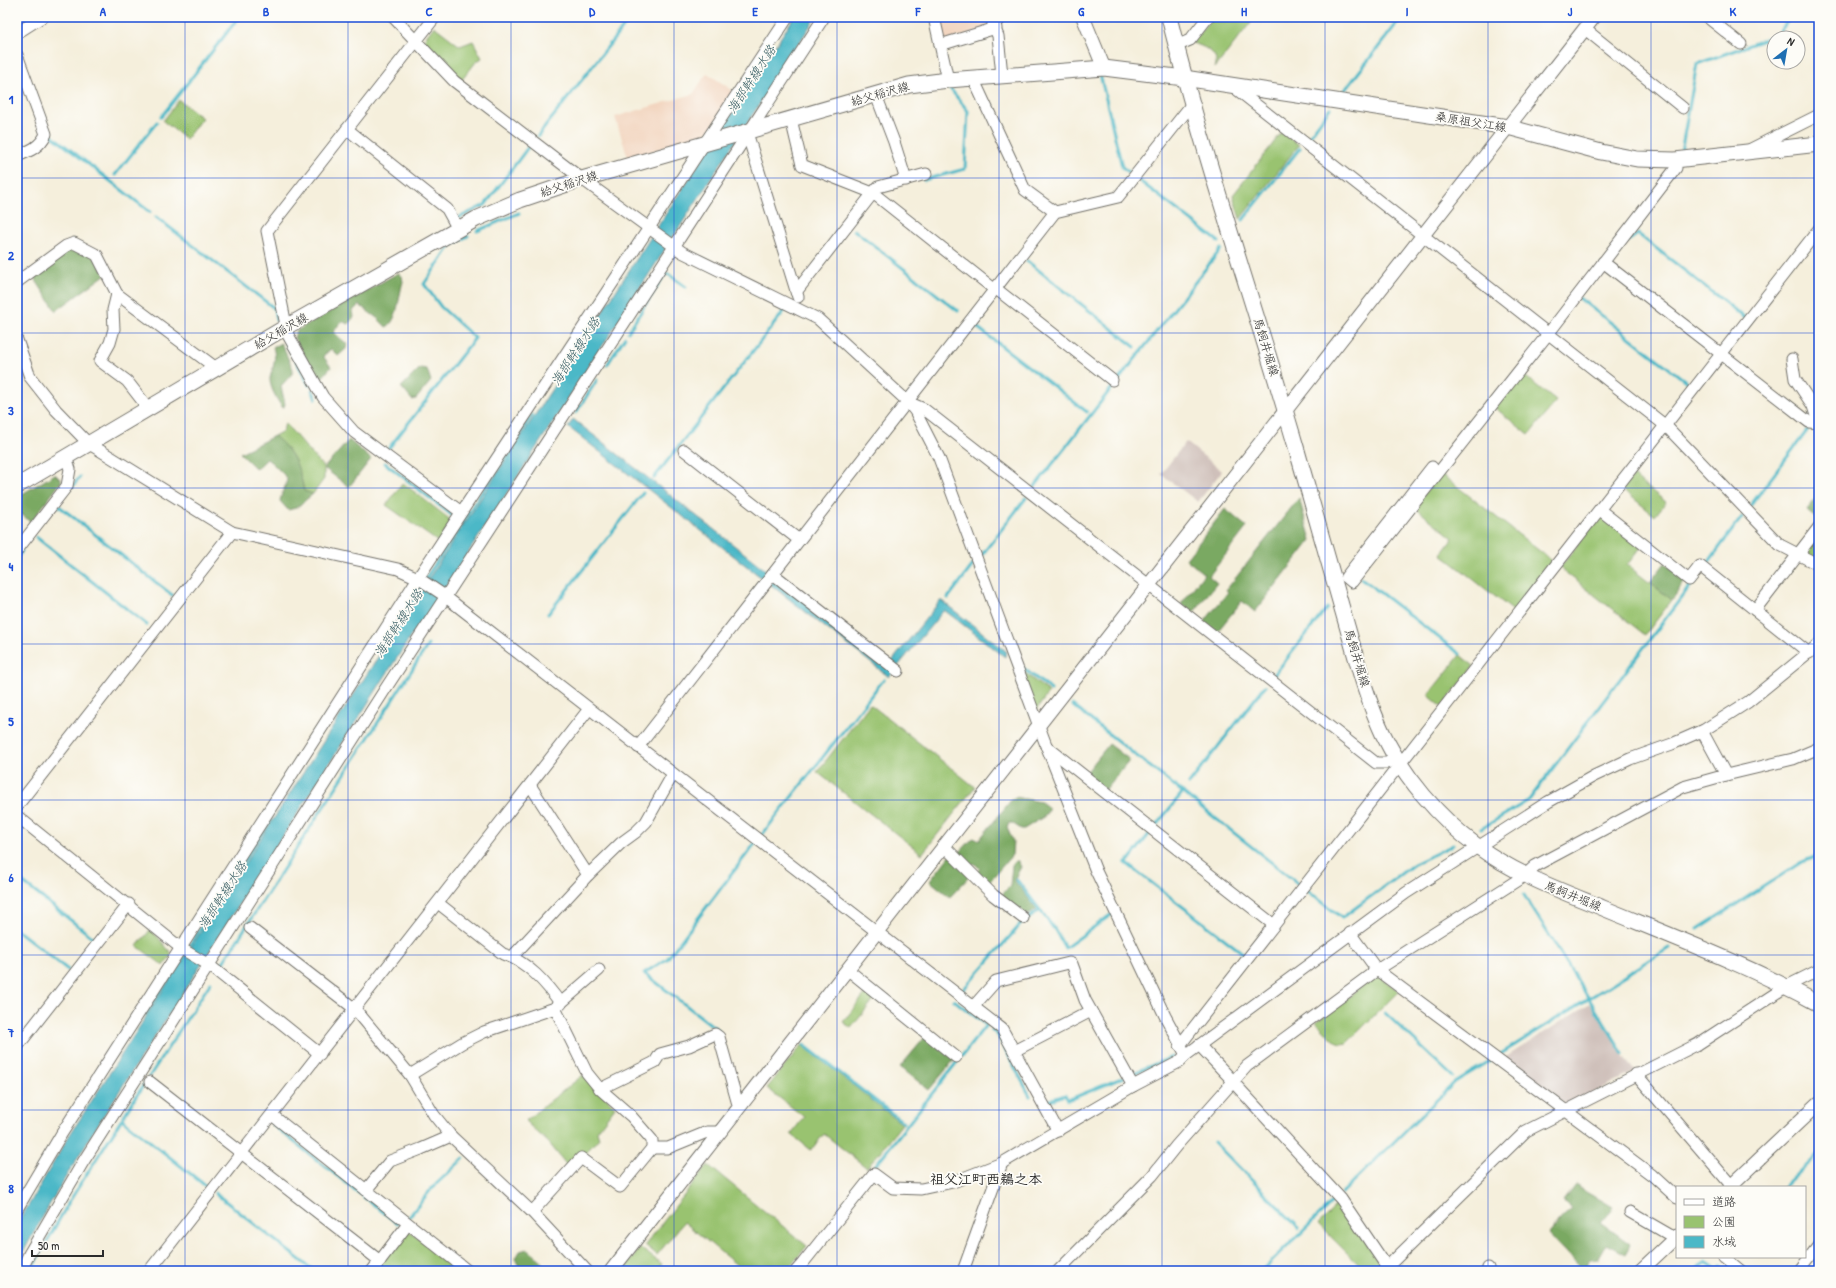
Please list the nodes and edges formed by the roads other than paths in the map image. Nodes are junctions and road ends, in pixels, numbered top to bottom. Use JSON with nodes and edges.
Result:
{"nodes":[{"id":1,"x":42,"y":17,"type":"edge"},
{"id":2,"x":393,"y":17,"type":"edge"},
{"id":3,"x":436,"y":17,"type":"edge"},
{"id":4,"x":788,"y":17,"type":"edge"},
{"id":5,"x":824,"y":17,"type":"edge"},
{"id":6,"x":934,"y":17,"type":"edge"},
{"id":7,"x":1002,"y":17,"type":"edge"},
{"id":8,"x":1083,"y":17,"type":"edge"},
{"id":9,"x":1169,"y":17,"type":"edge"},
{"id":10,"x":1208,"y":17,"type":"edge"},
{"id":11,"x":1594,"y":17,"type":"edge"},
{"id":12,"x":1707,"y":17,"type":"edge"},
{"id":13,"x":996,"y":28,"type":"junction"},
{"id":14,"x":1585,"y":29,"type":"junction"},
{"id":15,"x":17,"y":33,"type":"edge"},
{"id":16,"x":416,"y":41,"type":"junction"},
{"id":17,"x":1741,"y":44,"type":"dead end"},
{"id":18,"x":940,"y":45,"type":"junction"},
{"id":19,"x":1176,"y":46,"type":"junction"},
{"id":20,"x":17,"y":54,"type":"edge"},
{"id":21,"x":1104,"y":68,"type":"junction"},
{"id":22,"x":1002,"y":75,"type":"junction"},
{"id":23,"x":973,"y":78,"type":"junction"},
{"id":24,"x":1184,"y":78,"type":"junction"},
{"id":25,"x":948,"y":80,"type":"junction"},
{"id":26,"x":1230,"y":85,"type":"junction"},
{"id":27,"x":876,"y":95,"type":"junction"},
{"id":28,"x":1192,"y":104,"type":"junction"},
{"id":29,"x":1683,"y":108,"type":"dead end"},
{"id":30,"x":1819,"y":114,"type":"edge"},
{"id":31,"x":791,"y":120,"type":"junction"},
{"id":32,"x":1508,"y":127,"type":"junction"},
{"id":33,"x":347,"y":129,"type":"junction"},
{"id":34,"x":747,"y":133,"type":"junction"},
{"id":35,"x":709,"y":142,"type":"junction"},
{"id":36,"x":1819,"y":144,"type":"edge"},
{"id":37,"x":1747,"y":151,"type":"junction"},
{"id":38,"x":17,"y":156,"type":"edge"},
{"id":39,"x":1675,"y":160,"type":"junction"},
{"id":40,"x":926,"y":174,"type":"dead end"},
{"id":41,"x":582,"y":179,"type":"junction"},
{"id":42,"x":906,"y":180,"type":"junction"},
{"id":43,"x":873,"y":193,"type":"junction"},
{"id":44,"x":1055,"y":212,"type":"junction"},
{"id":45,"x":458,"y":229,"type":"junction"},
{"id":46,"x":1819,"y":229,"type":"edge"},
{"id":47,"x":651,"y":230,"type":"junction"},
{"id":48,"x":1423,"y":236,"type":"junction"},
{"id":49,"x":673,"y":245,"type":"junction"},
{"id":50,"x":1603,"y":262,"type":"junction"},
{"id":51,"x":17,"y":282,"type":"edge"},
{"id":52,"x":995,"y":288,"type":"junction"},
{"id":53,"x":796,"y":292,"type":"junction"},
{"id":54,"x":117,"y":294,"type":"junction"},
{"id":55,"x":803,"y":310,"type":"junction"},
{"id":56,"x":286,"y":327,"type":"junction"},
{"id":57,"x":1548,"y":334,"type":"junction"},
{"id":58,"x":17,"y":340,"type":"edge"},
{"id":59,"x":1722,"y":354,"type":"junction"},
{"id":60,"x":1792,"y":359,"type":"dead end"},
{"id":61,"x":216,"y":368,"type":"junction"},
{"id":62,"x":1112,"y":380,"type":"dead end"},
{"id":63,"x":907,"y":402,"type":"junction"},
{"id":64,"x":148,"y":408,"type":"junction"},
{"id":65,"x":1285,"y":411,"type":"junction"},
{"id":66,"x":1819,"y":422,"type":"edge"},
{"id":67,"x":1666,"y":426,"type":"junction"},
{"id":68,"x":88,"y":443,"type":"junction"},
{"id":69,"x":684,"y":450,"type":"dead end"},
{"id":70,"x":66,"y":457,"type":"junction"},
{"id":71,"x":1432,"y":467,"type":"dead end"},
{"id":72,"x":17,"y":486,"type":"edge"},
{"id":73,"x":1600,"y":510,"type":"junction"},
{"id":74,"x":461,"y":512,"type":"junction"},
{"id":75,"x":1819,"y":527,"type":"edge"},
{"id":76,"x":232,"y":532,"type":"junction"},
{"id":77,"x":799,"y":540,"type":"junction"},
{"id":78,"x":17,"y":548,"type":"edge"},
{"id":79,"x":1798,"y":554,"type":"junction"},
{"id":80,"x":1819,"y":565,"type":"edge"},
{"id":81,"x":770,"y":577,"type":"junction"},
{"id":82,"x":419,"y":579,"type":"junction"},
{"id":83,"x":1342,"y":583,"type":"junction"},
{"id":84,"x":1148,"y":585,"type":"junction"},
{"id":85,"x":444,"y":595,"type":"junction"},
{"id":86,"x":1755,"y":610,"type":"junction"},
{"id":87,"x":1819,"y":644,"type":"edge"},
{"id":88,"x":1809,"y":653,"type":"junction"},
{"id":89,"x":895,"y":668,"type":"dead end"},
{"id":90,"x":589,"y":709,"type":"junction"},
{"id":91,"x":1038,"y":725,"type":"junction"},
{"id":92,"x":1702,"y":731,"type":"junction"},
{"id":93,"x":1046,"y":745,"type":"junction"},
{"id":94,"x":638,"y":746,"type":"junction"},
{"id":95,"x":1819,"y":748,"type":"edge"},
{"id":96,"x":1399,"y":760,"type":"junction"},
{"id":97,"x":1376,"y":763,"type":"junction"},
{"id":98,"x":674,"y":774,"type":"junction"},
{"id":99,"x":1726,"y":775,"type":"junction"},
{"id":100,"x":1390,"y":777,"type":"junction"},
{"id":101,"x":530,"y":785,"type":"junction"},
{"id":102,"x":17,"y":806,"type":"edge"},
{"id":103,"x":17,"y":816,"type":"edge"},
{"id":104,"x":944,"y":846,"type":"junction"},
{"id":105,"x":1478,"y":847,"type":"junction"},
{"id":106,"x":588,"y":875,"type":"junction"},
{"id":107,"x":1524,"y":876,"type":"junction"},
{"id":108,"x":438,"y":903,"type":"junction"},
{"id":109,"x":129,"y":904,"type":"junction"},
{"id":110,"x":1023,"y":918,"type":"dead end"},
{"id":111,"x":1274,"y":926,"type":"junction"},
{"id":112,"x":250,"y":928,"type":"dead end"},
{"id":113,"x":876,"y":932,"type":"junction"},
{"id":114,"x":1350,"y":933,"type":"junction"},
{"id":115,"x":182,"y":948,"type":"junction"},
{"id":116,"x":512,"y":957,"type":"junction"},
{"id":117,"x":209,"y":965,"type":"junction"},
{"id":118,"x":847,"y":969,"type":"junction"},
{"id":119,"x":599,"y":970,"type":"dead end"},
{"id":120,"x":1378,"y":970,"type":"junction"},
{"id":121,"x":1819,"y":970,"type":"edge"},
{"id":122,"x":1787,"y":986,"type":"junction"},
{"id":123,"x":1819,"y":1004,"type":"edge"},
{"id":124,"x":558,"y":1006,"type":"junction"},
{"id":125,"x":973,"y":1007,"type":"junction"},
{"id":126,"x":355,"y":1009,"type":"junction"},
{"id":127,"x":1091,"y":1011,"type":"junction"},
{"id":128,"x":1180,"y":1045,"type":"junction"},
{"id":129,"x":1199,"y":1045,"type":"junction"},
{"id":130,"x":17,"y":1047,"type":"edge"},
{"id":131,"x":1014,"y":1051,"type":"junction"},
{"id":132,"x":320,"y":1054,"type":"junction"},
{"id":133,"x":1186,"y":1055,"type":"junction"},
{"id":134,"x":956,"y":1057,"type":"dead end"},
{"id":135,"x":1636,"y":1074,"type":"junction"},
{"id":136,"x":410,"y":1075,"type":"junction"},
{"id":137,"x":1233,"y":1081,"type":"junction"},
{"id":138,"x":150,"y":1082,"type":"dead end"},
{"id":139,"x":1133,"y":1086,"type":"junction"},
{"id":140,"x":600,"y":1089,"type":"junction"},
{"id":141,"x":1819,"y":1103,"type":"edge"},
{"id":142,"x":739,"y":1108,"type":"junction"},
{"id":143,"x":1566,"y":1110,"type":"junction"},
{"id":144,"x":272,"y":1115,"type":"junction"},
{"id":145,"x":1058,"y":1131,"type":"junction"},
{"id":146,"x":719,"y":1132,"type":"junction"},
{"id":147,"x":451,"y":1136,"type":"junction"},
{"id":148,"x":652,"y":1148,"type":"junction"},
{"id":149,"x":242,"y":1153,"type":"junction"},
{"id":150,"x":1002,"y":1163,"type":"junction"},
{"id":151,"x":1730,"y":1186,"type":"edge"},
{"id":152,"x":366,"y":1190,"type":"junction"},
{"id":153,"x":1676,"y":1197,"type":"edge"},
{"id":154,"x":17,"y":1209,"type":"edge"},
{"id":155,"x":532,"y":1212,"type":"junction"},
{"id":156,"x":1630,"y":1212,"type":"dead end"},
{"id":157,"x":408,"y":1224,"type":"junction"},
{"id":158,"x":1676,"y":1237,"type":"edge"},
{"id":159,"x":1819,"y":1245,"type":"edge"},
{"id":160,"x":1725,"y":1258,"type":"edge"},
{"id":161,"x":380,"y":1261,"type":"junction"},
{"id":162,"x":1064,"y":1269,"type":"edge"},
{"id":163,"x":1386,"y":1269,"type":"edge"},
{"id":164,"x":21,"y":1271,"type":"edge"},
{"id":165,"x":149,"y":1271,"type":"edge"},
{"id":166,"x":372,"y":1271,"type":"edge"},
{"id":167,"x":468,"y":1271,"type":"edge"},
{"id":168,"x":587,"y":1271,"type":"edge"},
{"id":169,"x":611,"y":1271,"type":"edge"},
{"id":170,"x":796,"y":1271,"type":"edge"},
{"id":171,"x":962,"y":1271,"type":"edge"},
{"id":172,"x":1640,"y":1271,"type":"edge"},
{"id":173,"x":1741,"y":1271,"type":"edge"},
{"id":174,"x":1799,"y":1271,"type":"edge"}],
"edges":[{"from":1,"to":15,"type":"street"},
{"from":2,"to":16,"type":"street"},
{"from":3,"to":16,"type":"street"},
{"from":4,"to":35,"type":"street"},
{"from":5,"to":34,"type":"street"},
{"from":6,"to":18,"type":"street"},
{"from":7,"to":13,"type":"street"},
{"from":8,"to":21,"type":"street"},
{"from":9,"to":19,"type":"main road"},
{"from":10,"to":19,"type":"street"},
{"from":11,"to":14,"type":"street"},
{"from":12,"to":17,"type":"street"},
{"from":13,"to":18,"type":"street"},
{"from":13,"to":22,"type":"street"},
{"from":14,"to":29,"type":"street"},
{"from":14,"to":32,"type":"street"},
{"from":16,"to":33,"type":"street"},
{"from":16,"to":41,"type":"street"},
{"from":18,"to":25,"type":"street"},
{"from":19,"to":24,"type":"main road"},
{"from":20,"to":38,"type":"street"},
{"from":21,"to":22,"type":"main road","name":"給父稲沢線"},
{"from":21,"to":24,"type":"main road","name":"給父稲沢線"},
{"from":22,"to":23,"type":"main road","name":"給父稲沢線"},
{"from":23,"to":25,"type":"main road","name":"給父稲沢線"},
{"from":23,"to":44,"type":"street"},
{"from":24,"to":26,"type":"main road","name":"桑原祖父江線"},
{"from":24,"to":28,"type":"main road","name":"馬飼井堀線"},
{"from":25,"to":27,"type":"main road","name":"給父稲沢線"},
{"from":26,"to":32,"type":"main road","name":"桑原祖父江線"},
{"from":26,"to":48,"type":"street"},
{"from":27,"to":31,"type":"main road","name":"給父稲沢線"},
{"from":27,"to":42,"type":"street"},
{"from":28,"to":44,"type":"street"},
{"from":28,"to":65,"type":"main road","name":"馬飼井堀線"},
{"from":30,"to":37,"type":"street"},
{"from":31,"to":34,"type":"main road","name":"給父稲沢線"},
{"from":31,"to":43,"type":"street"},
{"from":32,"to":39,"type":"main road","name":"桑原祖父江線"},
{"from":32,"to":48,"type":"street"},
{"from":33,"to":45,"type":"street"},
{"from":33,"to":56,"type":"street"},
{"from":34,"to":35,"type":"main road","name":"給父稲沢線"},
{"from":34,"to":49,"type":"street"},
{"from":34,"to":53,"type":"street"},
{"from":35,"to":41,"type":"main road","name":"給父稲沢線"},
{"from":35,"to":47,"type":"street"},
{"from":36,"to":37,"type":"main road","name":"桑原祖父江線"},
{"from":37,"to":39,"type":"main road","name":"桑原祖父江線"},
{"from":39,"to":50,"type":"street"},
{"from":40,"to":42,"type":"street"},
{"from":41,"to":45,"type":"main road","name":"給父稲沢線"},
{"from":41,"to":47,"type":"street"},
{"from":42,"to":43,"type":"street"},
{"from":43,"to":52,"type":"street"},
{"from":43,"to":53,"type":"street"},
{"from":44,"to":52,"type":"street"},
{"from":45,"to":56,"type":"main road","name":"給父稲沢線"},
{"from":46,"to":59,"type":"street"},
{"from":47,"to":49,"type":"street"},
{"from":47,"to":74,"type":"street"},
{"from":48,"to":57,"type":"street"},
{"from":48,"to":65,"type":"street"},
{"from":49,"to":55,"type":"street"},
{"from":49,"to":85,"type":"street"},
{"from":50,"to":57,"type":"street"},
{"from":50,"to":59,"type":"street"},
{"from":51,"to":54,"type":"street"},
{"from":52,"to":62,"type":"street"},
{"from":52,"to":63,"type":"street"},
{"from":53,"to":55,"type":"street"},
{"from":54,"to":61,"type":"street"},
{"from":54,"to":64,"type":"street"},
{"from":55,"to":63,"type":"street"},
{"from":56,"to":61,"type":"main road","name":"給父稲沢線"},
{"from":56,"to":74,"type":"street"},
{"from":57,"to":67,"type":"street"},
{"from":57,"to":83,"type":"street"},
{"from":58,"to":68,"type":"street"},
{"from":59,"to":66,"type":"street"},
{"from":59,"to":67,"type":"street"},
{"from":60,"to":66,"type":"street"},
{"from":61,"to":64,"type":"main road","name":"給父稲沢線"},
{"from":63,"to":77,"type":"street"},
{"from":63,"to":84,"type":"street"},
{"from":63,"to":91,"type":"street"},
{"from":64,"to":68,"type":"main road","name":"給父稲沢線"},
{"from":65,"to":83,"type":"main road","name":"馬飼井堀線"},
{"from":65,"to":84,"type":"street"},
{"from":67,"to":73,"type":"street"},
{"from":67,"to":79,"type":"street"},
{"from":68,"to":70,"type":"main road","name":"給父稲沢線"},
{"from":68,"to":76,"type":"street"},
{"from":69,"to":77,"type":"street"},
{"from":70,"to":72,"type":"main road","name":"給父稲沢線"},
{"from":70,"to":78,"type":"street"},
{"from":71,"to":83,"type":"street"},
{"from":73,"to":86,"type":"street"},
{"from":73,"to":96,"type":"street"},
{"from":74,"to":82,"type":"street"},
{"from":75,"to":79,"type":"street"},
{"from":76,"to":82,"type":"street"},
{"from":76,"to":102,"type":"street"},
{"from":77,"to":81,"type":"street"},
{"from":79,"to":80,"type":"street"},
{"from":79,"to":86,"type":"street"},
{"from":81,"to":89,"type":"street"},
{"from":81,"to":94,"type":"street"},
{"from":82,"to":85,"type":"street"},
{"from":82,"to":115,"type":"street"},
{"from":83,"to":96,"type":"main road","name":"馬飼井堀線"},
{"from":84,"to":91,"type":"street"},
{"from":84,"to":97,"type":"street"},
{"from":85,"to":90,"type":"street"},
{"from":85,"to":117,"type":"street"},
{"from":86,"to":88,"type":"street"},
{"from":87,"to":88,"type":"street"},
{"from":88,"to":92,"type":"street"},
{"from":90,"to":94,"type":"street"},
{"from":90,"to":101,"type":"street"},
{"from":91,"to":93,"type":"street"},
{"from":91,"to":104,"type":"street"},
{"from":92,"to":99,"type":"street"},
{"from":92,"to":105,"type":"street"},
{"from":93,"to":111,"type":"street"},
{"from":93,"to":128,"type":"street"},
{"from":94,"to":98,"type":"street"},
{"from":95,"to":99,"type":"street"},
{"from":96,"to":97,"type":"street"},
{"from":96,"to":100,"type":"street"},
{"from":96,"to":105,"type":"main road","name":"馬飼井堀線"},
{"from":97,"to":100,"type":"street"},
{"from":98,"to":106,"type":"street"},
{"from":98,"to":113,"type":"street"},
{"from":99,"to":107,"type":"street"},
{"from":100,"to":111,"type":"street"},
{"from":101,"to":106,"type":"street"},
{"from":101,"to":108,"type":"street"},
{"from":103,"to":109,"type":"street"},
{"from":104,"to":110,"type":"street"},
{"from":104,"to":113,"type":"street"},
{"from":105,"to":107,"type":"main road","name":"馬飼井堀線"},
{"from":105,"to":114,"type":"street"},
{"from":106,"to":116,"type":"street"},
{"from":107,"to":120,"type":"street"},
{"from":107,"to":122,"type":"main road","name":"馬飼井堀線"},
{"from":108,"to":116,"type":"street"},
{"from":108,"to":126,"type":"street"},
{"from":109,"to":115,"type":"street"},
{"from":109,"to":130,"type":"street"},
{"from":111,"to":128,"type":"street"},
{"from":112,"to":126,"type":"street"},
{"from":113,"to":118,"type":"street"},
{"from":113,"to":125,"type":"street"},
{"from":114,"to":120,"type":"street"},
{"from":114,"to":129,"type":"street"},
{"from":115,"to":117,"type":"street"},
{"from":115,"to":154,"type":"street"},
{"from":116,"to":124,"type":"street"},
{"from":117,"to":132,"type":"street"},
{"from":117,"to":164,"type":"street"},
{"from":118,"to":134,"type":"street"},
{"from":118,"to":142,"type":"street"},
{"from":119,"to":124,"type":"street"},
{"from":120,"to":137,"type":"street"},
{"from":120,"to":143,"type":"street"},
{"from":121,"to":122,"type":"street"},
{"from":122,"to":123,"type":"main road","name":"馬飼井堀線"},
{"from":122,"to":135,"type":"street"},
{"from":124,"to":136,"type":"street"},
{"from":124,"to":140,"type":"street"},
{"from":125,"to":127,"type":"street"},
{"from":125,"to":131,"type":"street"},
{"from":126,"to":132,"type":"street"},
{"from":126,"to":136,"type":"street"},
{"from":127,"to":131,"type":"street"},
{"from":127,"to":139,"type":"street"},
{"from":128,"to":133,"type":"street"},
{"from":129,"to":133,"type":"street"},
{"from":129,"to":137,"type":"street"},
{"from":131,"to":145,"type":"street"},
{"from":132,"to":144,"type":"street"},
{"from":133,"to":139,"type":"street"},
{"from":135,"to":143,"type":"street"},
{"from":135,"to":151,"type":"street"},
{"from":136,"to":147,"type":"street"},
{"from":137,"to":162,"type":"street"},
{"from":137,"to":163,"type":"street"},
{"from":138,"to":149,"type":"street"},
{"from":139,"to":145,"type":"street"},
{"from":140,"to":142,"type":"street"},
{"from":140,"to":148,"type":"street"},
{"from":141,"to":151,"type":"street"},
{"from":142,"to":146,"type":"street"},
{"from":143,"to":153,"type":"street"},
{"from":143,"to":163,"type":"street"},
{"from":144,"to":149,"type":"street"},
{"from":144,"to":152,"type":"street"},
{"from":145,"to":150,"type":"street"},
{"from":146,"to":148,"type":"street"},
{"from":146,"to":169,"type":"street"},
{"from":147,"to":152,"type":"street"},
{"from":147,"to":155,"type":"street"},
{"from":148,"to":155,"type":"street"},
{"from":149,"to":161,"type":"street"},
{"from":149,"to":165,"type":"street"},
{"from":150,"to":170,"type":"street"},
{"from":150,"to":171,"type":"street"},
{"from":152,"to":157,"type":"street"},
{"from":155,"to":168,"type":"street"},
{"from":156,"to":158,"type":"street"},
{"from":157,"to":161,"type":"street"},
{"from":157,"to":167,"type":"street"},
{"from":158,"to":172,"type":"street"},
{"from":159,"to":174,"type":"street"},
{"from":160,"to":173,"type":"street"},
{"from":161,"to":166,"type":"street"}]}
